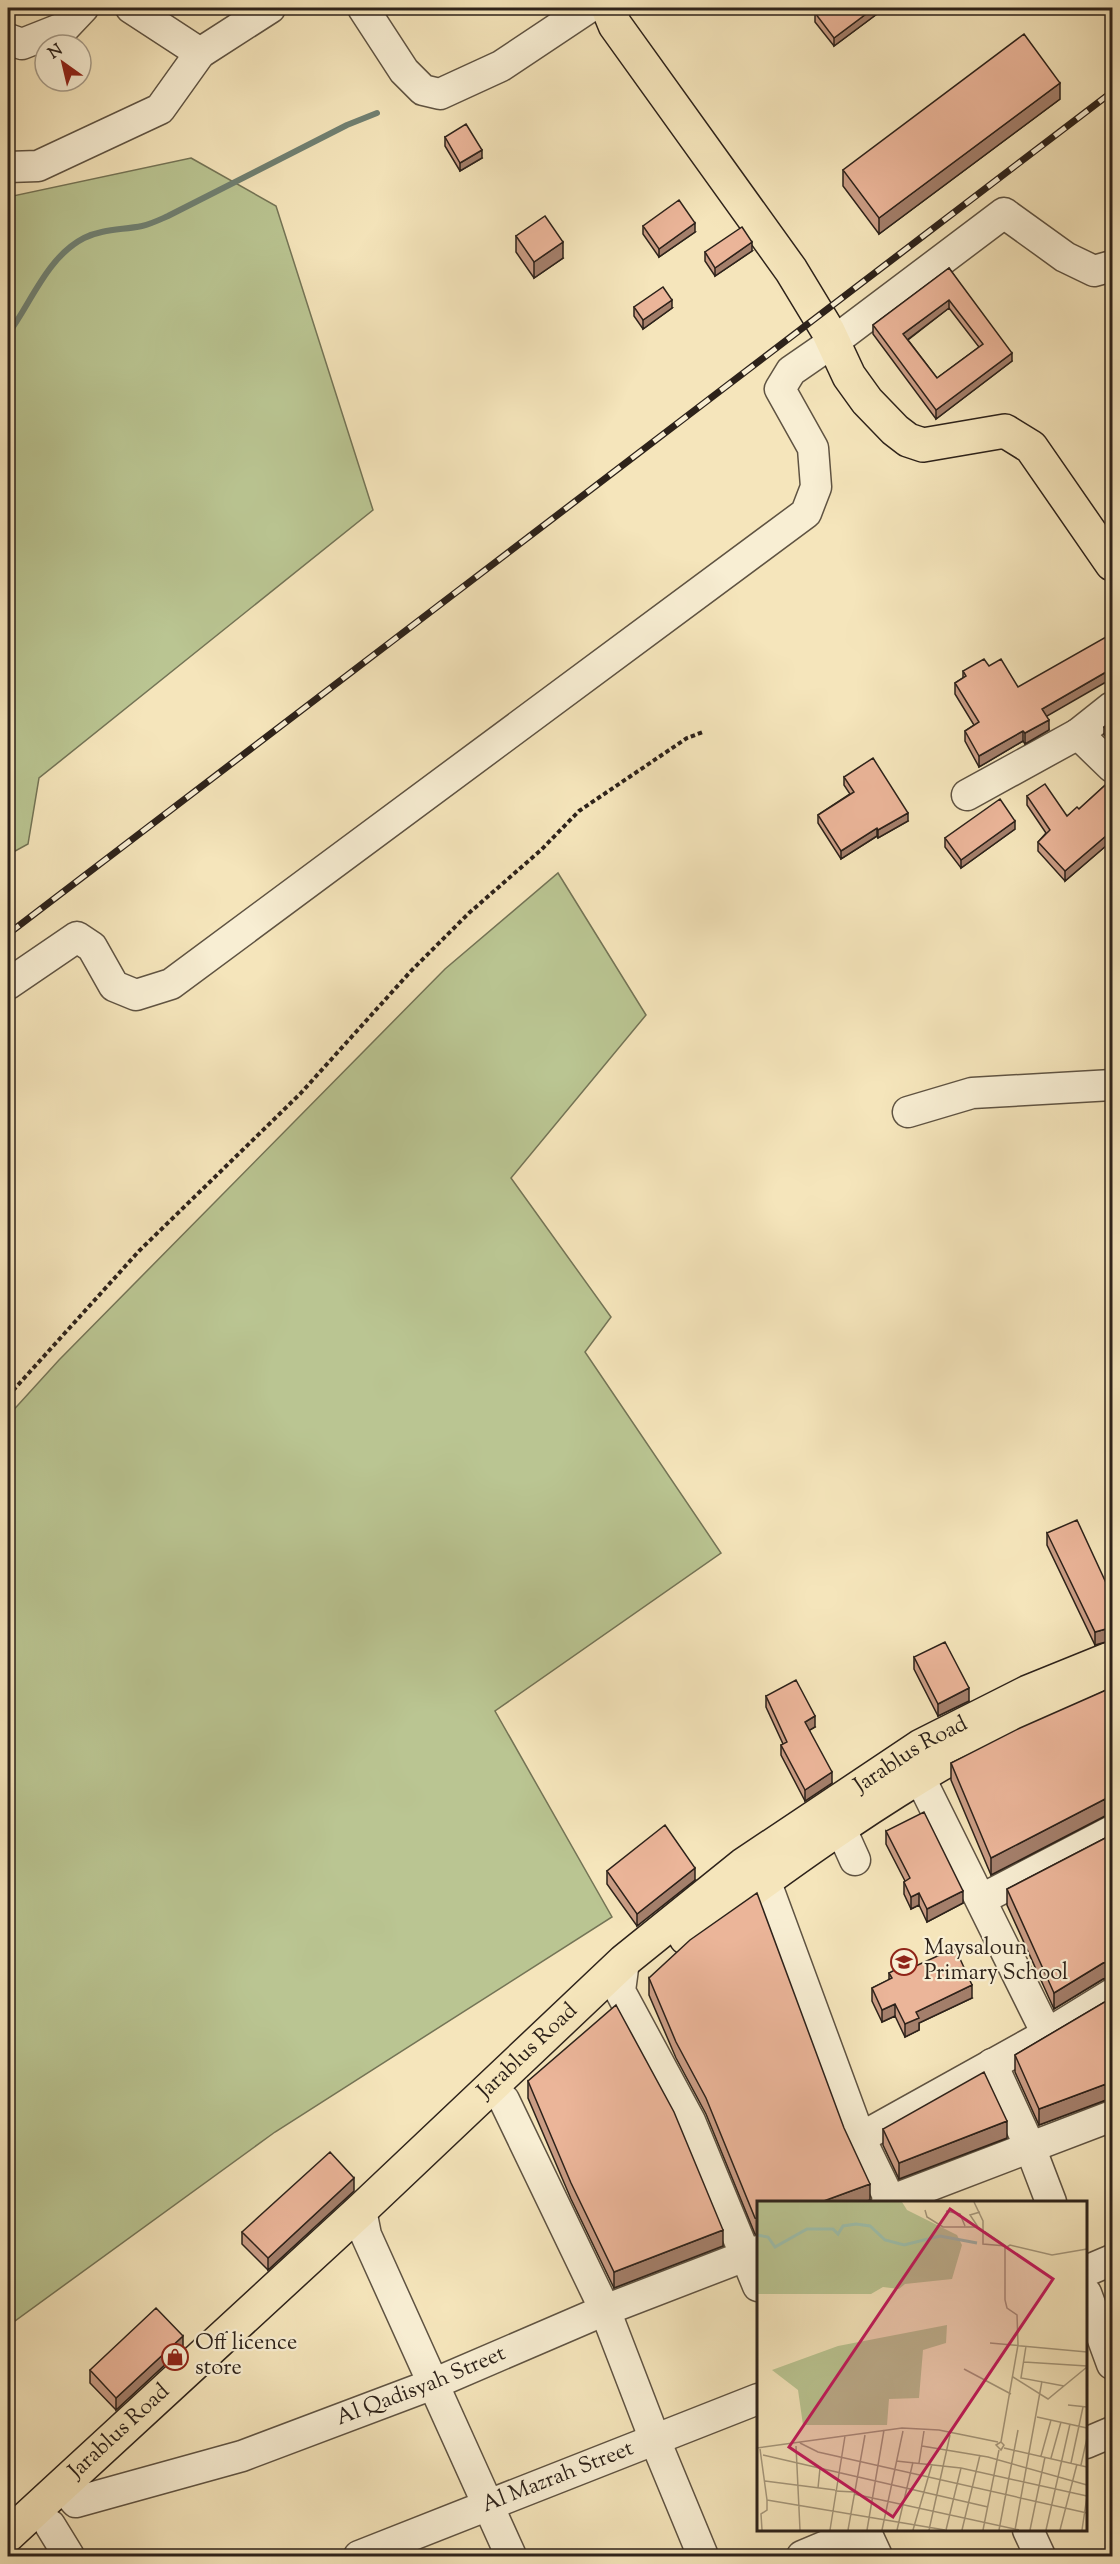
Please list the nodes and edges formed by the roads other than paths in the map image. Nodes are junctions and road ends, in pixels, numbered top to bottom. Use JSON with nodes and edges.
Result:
{"nodes":[{"id":1,"x":83,"y":8,"type":"edge"},
{"id":2,"x":131,"y":8,"type":"edge"},
{"id":3,"x":270,"y":8,"type":"edge"},
{"id":4,"x":363,"y":8,"type":"edge"},
{"id":5,"x":588,"y":8,"type":"edge"},
{"id":6,"x":608,"y":8,"type":"edge"},
{"id":7,"x":8,"y":39,"type":"edge"},
{"id":8,"x":200,"y":53,"type":"junction"},
{"id":9,"x":8,"y":167,"type":"edge"},
{"id":10,"x":1113,"y":266,"type":"edge"},
{"id":11,"x":833,"y":342,"type":"junction"},
{"id":12,"x":1113,"y":564,"type":"edge"},
{"id":13,"x":1113,"y":707,"type":"edge"},
{"id":14,"x":1078,"y":734,"type":"junction"},
{"id":15,"x":1113,"y":767,"type":"edge"},
{"id":16,"x":967,"y":795,"type":"dead end"},
{"id":17,"x":8,"y":984,"type":"edge"},
{"id":18,"x":1113,"y":1085,"type":"edge"},
{"id":19,"x":908,"y":1112,"type":"dead end"},
{"id":20,"x":1113,"y":1658,"type":"edge"},
{"id":21,"x":1113,"y":1684,"type":"edge"},
{"id":22,"x":919,"y":1776,"type":"junction"},
{"id":23,"x":841,"y":1829,"type":"junction"},
{"id":24,"x":1113,"y":1831,"type":"edge"},
{"id":25,"x":855,"y":1860,"type":"dead end"},
{"id":26,"x":765,"y":1880,"type":"junction"},
{"id":27,"x":982,"y":1899,"type":"junction"},
{"id":28,"x":622,"y":1976,"type":"junction"},
{"id":29,"x":1113,"y":1994,"type":"edge"},
{"id":30,"x":1047,"y":2034,"type":"junction"},
{"id":31,"x":992,"y":2064,"type":"junction"},
{"id":32,"x":504,"y":2100,"type":"junction"},
{"id":33,"x":1113,"y":2116,"type":"edge"},
{"id":34,"x":860,"y":2138,"type":"junction"},
{"id":35,"x":1030,"y":2148,"type":"junction"},
{"id":36,"x":889,"y":2201,"type":"edge"},
{"id":37,"x":892,"y":2201,"type":"edge"},
{"id":38,"x":1051,"y":2201,"type":"edge"},
{"id":39,"x":364,"y":2223,"type":"junction"},
{"id":40,"x":752,"y":2254,"type":"edge"},
{"id":41,"x":1113,"y":2260,"type":"edge"},
{"id":42,"x":1087,"y":2271,"type":"edge"},
{"id":43,"x":757,"y":2277,"type":"edge"},
{"id":44,"x":1087,"y":2296,"type":"edge"},
{"id":45,"x":605,"y":2310,"type":"junction"},
{"id":46,"x":1113,"y":2364,"type":"edge"},
{"id":47,"x":433,"y":2384,"type":"junction"},
{"id":48,"x":757,"y":2400,"type":"edge"},
{"id":49,"x":1113,"y":2432,"type":"edge"},
{"id":50,"x":655,"y":2440,"type":"junction"},
{"id":51,"x":1087,"y":2443,"type":"edge"},
{"id":52,"x":68,"y":2494,"type":"junction"},
{"id":53,"x":487,"y":2506,"type":"junction"},
{"id":54,"x":50,"y":2525,"type":"junction"},
{"id":55,"x":860,"y":2531,"type":"edge"},
{"id":56,"x":866,"y":2531,"type":"edge"},
{"id":57,"x":1029,"y":2531,"type":"edge"},
{"id":58,"x":8,"y":2535,"type":"edge"},
{"id":59,"x":17,"y":2556,"type":"edge"},
{"id":60,"x":69,"y":2556,"type":"edge"},
{"id":61,"x":359,"y":2556,"type":"edge"},
{"id":62,"x":511,"y":2556,"type":"edge"},
{"id":63,"x":703,"y":2556,"type":"edge"},
{"id":64,"x":802,"y":2556,"type":"edge"},
{"id":65,"x":877,"y":2556,"type":"edge"},
{"id":66,"x":1040,"y":2556,"type":"edge"}],
"edges":[{"from":1,"to":7,"type":"street"},
{"from":2,"to":8,"type":"street"},
{"from":3,"to":8,"type":"street"},
{"from":4,"to":5,"type":"street"},
{"from":6,"to":11,"type":"main road"},
{"from":8,"to":9,"type":"street"},
{"from":10,"to":11,"type":"street"},
{"from":11,"to":12,"type":"main road"},
{"from":11,"to":17,"type":"street"},
{"from":13,"to":14,"type":"street"},
{"from":14,"to":15,"type":"street"},
{"from":14,"to":16,"type":"street"},
{"from":18,"to":19,"type":"street"},
{"from":20,"to":28,"type":"main road","name":"Jarablus Road"},
{"from":21,"to":22,"type":"main road","name":"Jarablus Road"},
{"from":22,"to":23,"type":"main road","name":"Jarablus Road"},
{"from":22,"to":27,"type":"street"},
{"from":23,"to":25,"type":"street"},
{"from":23,"to":26,"type":"main road","name":"Jarablus Road"},
{"from":24,"to":27,"type":"street"},
{"from":26,"to":28,"type":"main road","name":"Jarablus Road"},
{"from":26,"to":34,"type":"street"},
{"from":27,"to":30,"type":"street"},
{"from":28,"to":32,"type":"main road","name":"Jarablus Road"},
{"from":28,"to":39,"type":"main road","name":"Jarablus Road"},
{"from":28,"to":40,"type":"street"},
{"from":29,"to":30,"type":"street"},
{"from":30,"to":31,"type":"street"},
{"from":31,"to":34,"type":"street"},
{"from":31,"to":35,"type":"street"},
{"from":32,"to":39,"type":"main road","name":"Jarablus Road"},
{"from":32,"to":45,"type":"street"},
{"from":33,"to":35,"type":"street"},
{"from":34,"to":36,"type":"street"},
{"from":35,"to":37,"type":"street"},
{"from":35,"to":38,"type":"street"},
{"from":39,"to":47,"type":"street"},
{"from":39,"to":52,"type":"main road","name":"Jarablus Road"},
{"from":40,"to":43,"type":"street"},
{"from":40,"to":45,"type":"street","name":"Al Qadisyah Street"},
{"from":41,"to":42,"type":"street"},
{"from":44,"to":46,"type":"street"},
{"from":45,"to":47,"type":"street","name":"Al Qadisyah Street"},
{"from":45,"to":50,"type":"street"},
{"from":47,"to":52,"type":"street","name":"Al Qadisyah Street"},
{"from":47,"to":53,"type":"street"},
{"from":48,"to":50,"type":"street","name":"Al Mazrah Street"},
{"from":49,"to":51,"type":"street"},
{"from":50,"to":53,"type":"street","name":"Al Mazrah Street"},
{"from":50,"to":63,"type":"street"},
{"from":52,"to":54,"type":"main road","name":"Jarablus Road"},
{"from":52,"to":58,"type":"main road","name":"Jarablus Road"},
{"from":53,"to":61,"type":"street","name":"Al Mazrah Street"},
{"from":53,"to":62,"type":"street"},
{"from":54,"to":59,"type":"main road","name":"Jarablus Road"},
{"from":54,"to":60,"type":"street"},
{"from":55,"to":64,"type":"street"},
{"from":56,"to":65,"type":"street"},
{"from":57,"to":66,"type":"street"}]}
